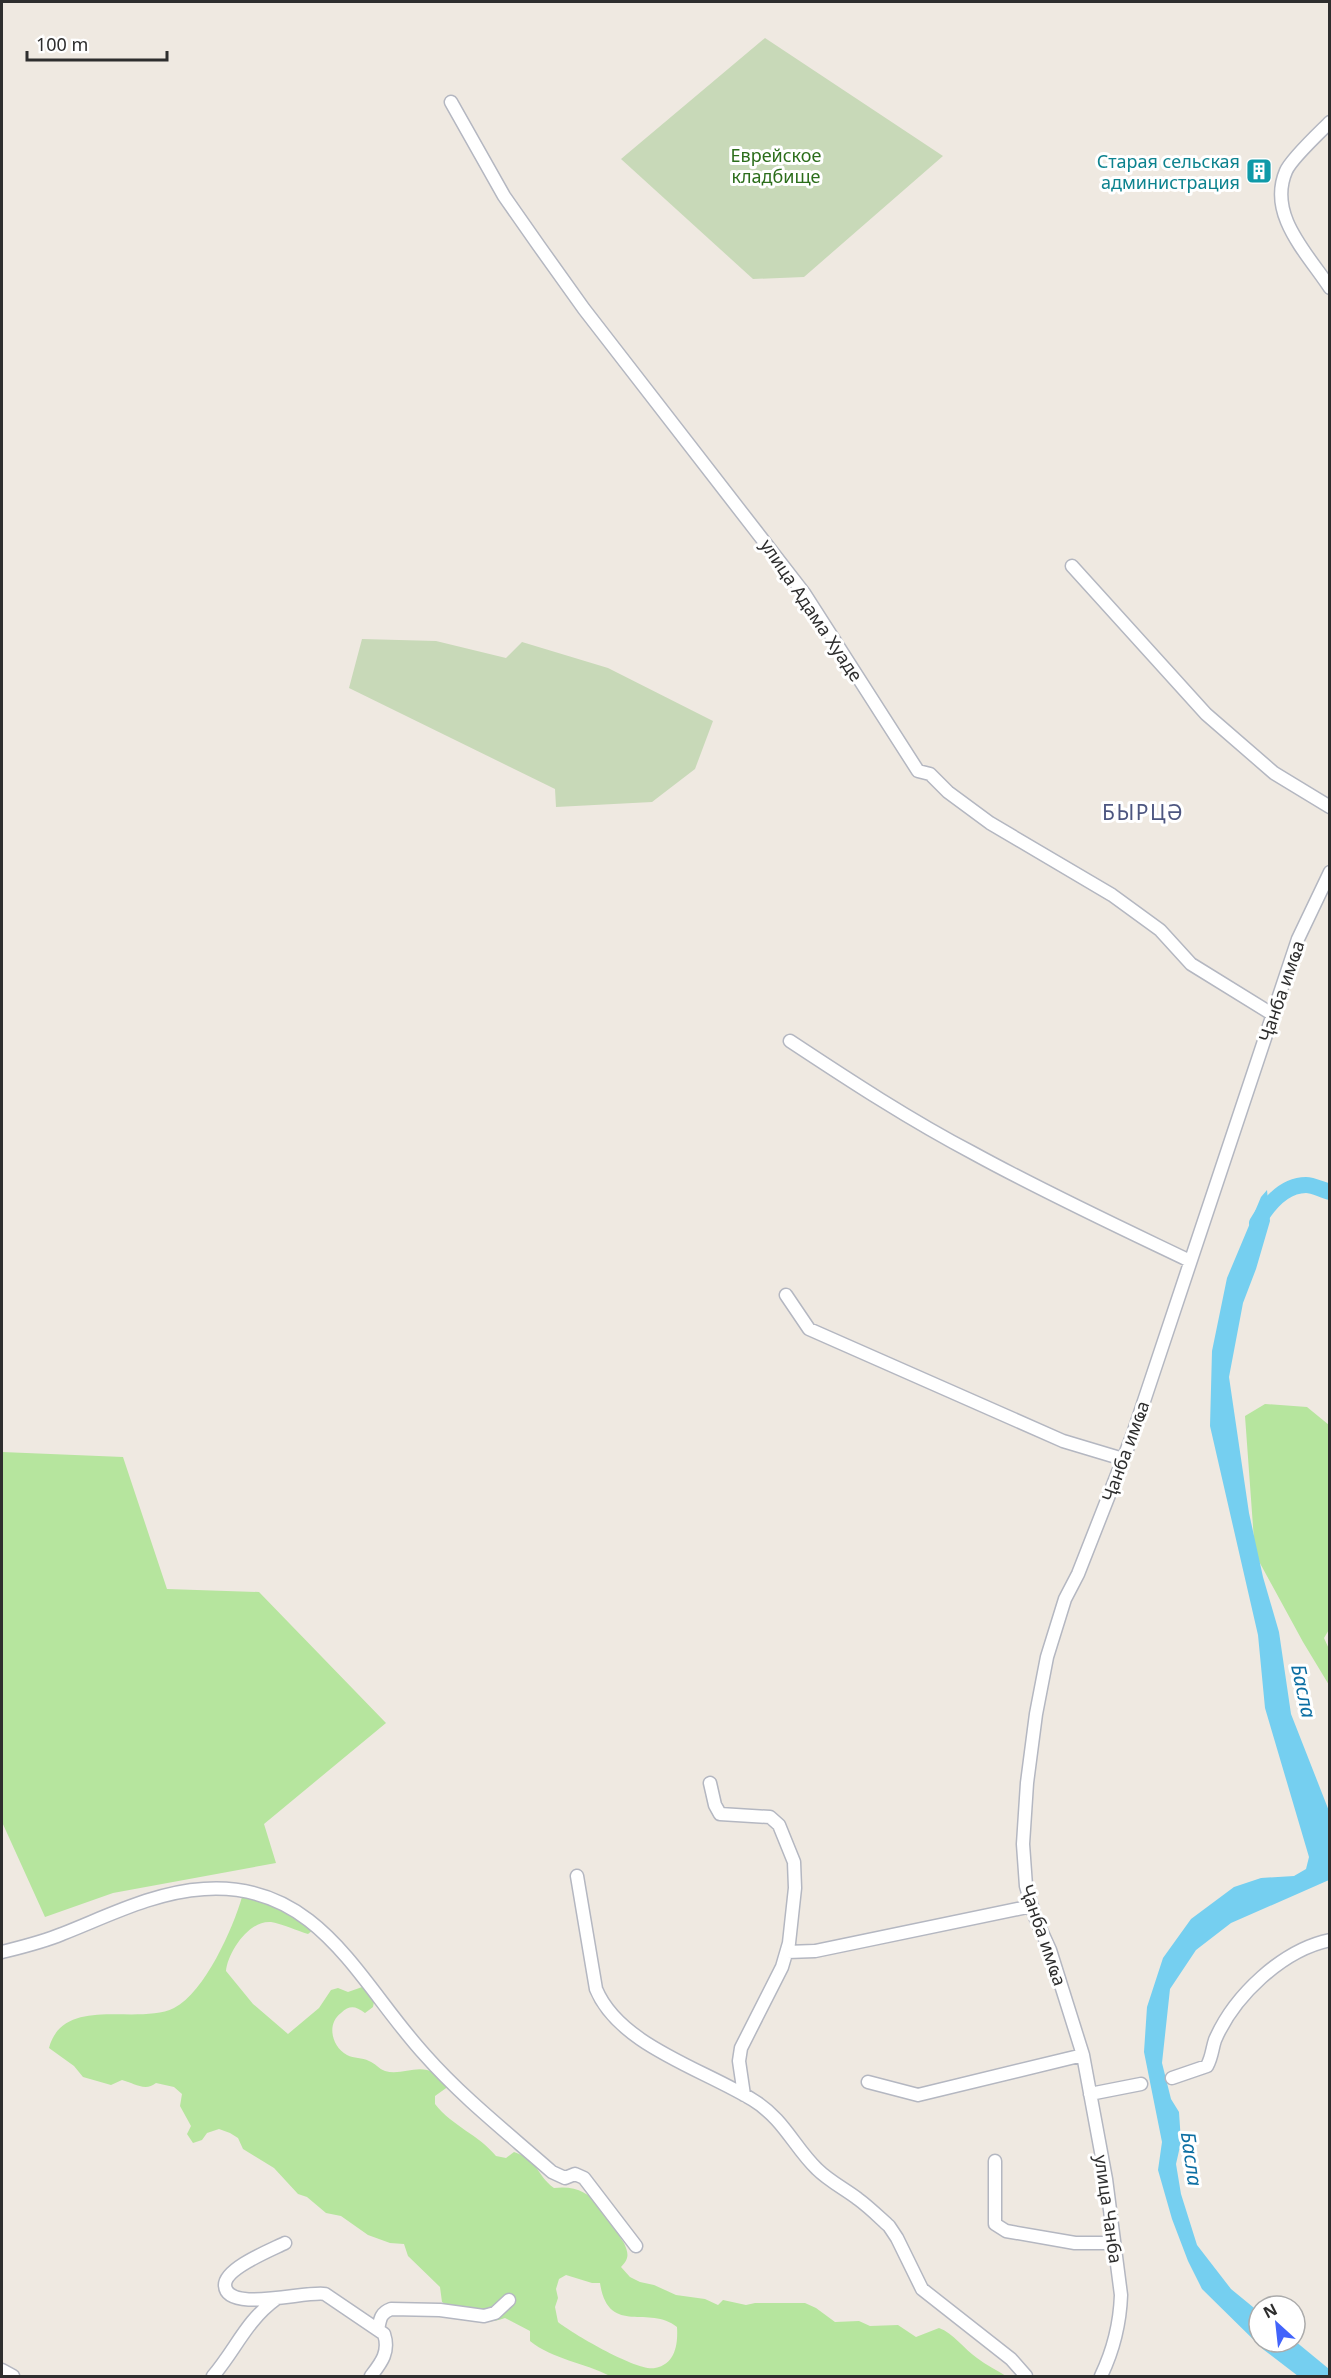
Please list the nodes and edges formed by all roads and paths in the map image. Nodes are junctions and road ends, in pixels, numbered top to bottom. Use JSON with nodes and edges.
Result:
{"nodes":[{"id":1,"x":451,"y":102,"type":"dead end"},
{"id":2,"x":1329,"y":122,"type":"edge"},
{"id":3,"x":1329,"y":288,"type":"edge"},
{"id":4,"x":1072,"y":566,"type":"dead end"},
{"id":5,"x":1329,"y":807,"type":"edge"},
{"id":6,"x":1329,"y":872,"type":"edge"},
{"id":7,"x":1272,"y":1014,"type":"junction"},
{"id":8,"x":790,"y":1041,"type":"dead end"},
{"id":9,"x":1190,"y":1262,"type":"junction"},
{"id":10,"x":786,"y":1295,"type":"dead end"},
{"id":11,"x":1123,"y":1459,"type":"junction"},
{"id":12,"x":710,"y":1783,"type":"dead end"},
{"id":13,"x":577,"y":1876,"type":"dead end"},
{"id":14,"x":1032,"y":1906,"type":"junction"},
{"id":15,"x":1329,"y":1940,"type":"edge"},
{"id":16,"x":2,"y":1952,"type":"edge"},
{"id":17,"x":787,"y":1952,"type":"junction"},
{"id":18,"x":1078,"y":2040,"type":"joint"},
{"id":19,"x":1083,"y":2055,"type":"junction"},
{"id":20,"x":1172,"y":2078,"type":"dead end"},
{"id":21,"x":868,"y":2082,"type":"dead end"},
{"id":22,"x":1141,"y":2084,"type":"dead end"},
{"id":23,"x":1090,"y":2094,"type":"junction"},
{"id":24,"x":744,"y":2095,"type":"junction"},
{"id":25,"x":995,"y":2161,"type":"dead end"},
{"id":26,"x":285,"y":2243,"type":"dead end"},
{"id":27,"x":1114,"y":2243,"type":"junction"},
{"id":28,"x":636,"y":2246,"type":"dead end"},
{"id":29,"x":276,"y":2299,"type":"junction"},
{"id":30,"x":509,"y":2300,"type":"dead end"},
{"id":31,"x":378,"y":2330,"type":"junction"},
{"id":32,"x":2,"y":2370,"type":"edge"},
{"id":33,"x":13,"y":2376,"type":"edge"},
{"id":34,"x":213,"y":2376,"type":"edge"},
{"id":35,"x":371,"y":2376,"type":"edge"},
{"id":36,"x":1026,"y":2376,"type":"edge"},
{"id":37,"x":1101,"y":2376,"type":"edge"}],
"edges":[{"from":1,"to":7,"type":"street","name":"улица Адама Хуаде"},
{"from":2,"to":3,"type":"street"},
{"from":4,"to":5,"type":"street"},
{"from":6,"to":7,"type":"street","name":"Ҷанба имҩа"},
{"from":7,"to":9,"type":"street","name":"Ҷанба имҩа"},
{"from":8,"to":9,"type":"street"},
{"from":9,"to":11,"type":"street","name":"Ҷанба имҩа"},
{"from":10,"to":11,"type":"street"},
{"from":11,"to":14,"type":"street","name":"Ҷанба имҩа"},
{"from":12,"to":17,"type":"street"},
{"from":13,"to":24,"type":"street"},
{"from":14,"to":17,"type":"street"},
{"from":14,"to":18,"type":"street","name":"Ҷанба имҩа"},
{"from":15,"to":20,"type":"street"},
{"from":16,"to":28,"type":"street"},
{"from":17,"to":24,"type":"street"},
{"from":18,"to":19,"type":"street","name":"улица Чанба"},
{"from":19,"to":21,"type":"street"},
{"from":19,"to":23,"type":"street","name":"улица Чанба"},
{"from":22,"to":23,"type":"street"},
{"from":23,"to":27,"type":"street","name":"улица Чанба"},
{"from":24,"to":36,"type":"street"},
{"from":25,"to":27,"type":"street"},
{"from":26,"to":29,"type":"street"},
{"from":27,"to":37,"type":"street","name":"улица Чанба"},
{"from":29,"to":31,"type":"street"},
{"from":29,"to":34,"type":"street"},
{"from":30,"to":31,"type":"street"},
{"from":31,"to":35,"type":"street"},
{"from":32,"to":33,"type":"street"}]}
